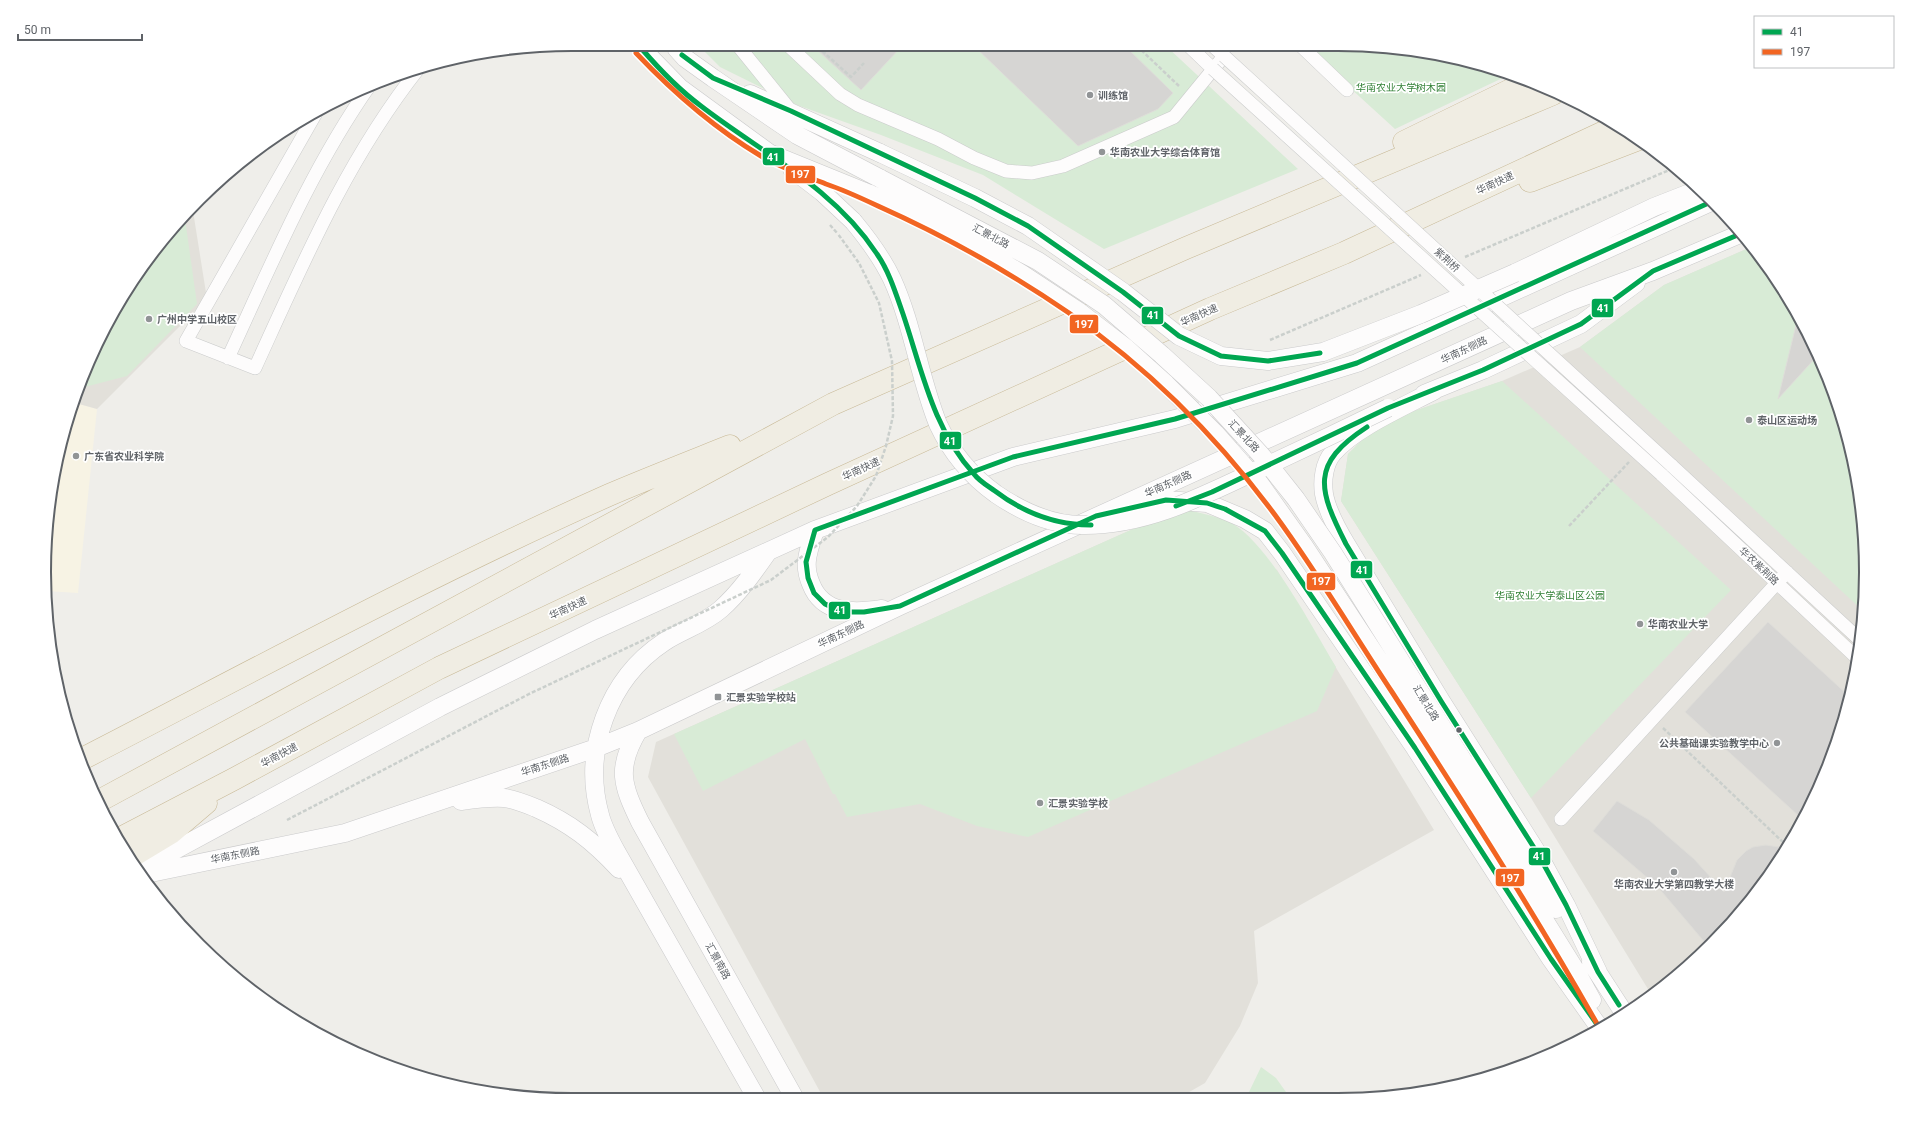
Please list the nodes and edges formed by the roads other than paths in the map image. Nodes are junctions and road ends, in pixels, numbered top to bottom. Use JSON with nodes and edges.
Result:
{"nodes":[{"id":1,"x":644,"y":51,"type":"edge"},
{"id":2,"x":679,"y":51,"type":"edge"},
{"id":3,"x":742,"y":51,"type":"edge"},
{"id":4,"x":794,"y":51,"type":"edge"},
{"id":5,"x":1193,"y":51,"type":"edge"},
{"id":6,"x":1218,"y":51,"type":"edge"},
{"id":7,"x":1306,"y":51,"type":"edge"},
{"id":8,"x":1224,"y":56,"type":"junction"},
{"id":9,"x":1213,"y":69,"type":"junction"},
{"id":10,"x":413,"y":77,"type":"edge"},
{"id":11,"x":713,"y":78,"type":"junction"},
{"id":12,"x":1521,"y":85,"type":"edge"},
{"id":13,"x":1346,"y":90,"type":"dead end"},
{"id":14,"x":363,"y":95,"type":"edge"},
{"id":15,"x":1548,"y":96,"type":"edge"},
{"id":16,"x":791,"y":111,"type":"junction"},
{"id":17,"x":311,"y":121,"type":"edge"},
{"id":18,"x":1611,"y":129,"type":"edge"},
{"id":19,"x":1631,"y":142,"type":"edge"},
{"id":20,"x":769,"y":153,"type":"junction"},
{"id":21,"x":1694,"y":192,"type":"edge"},
{"id":22,"x":1705,"y":203,"type":"edge"},
{"id":23,"x":1736,"y":236,"type":"edge"},
{"id":24,"x":1186,"y":248,"type":"junction"},
{"id":25,"x":1344,"y":253,"type":"junction"},
{"id":26,"x":1653,"y":271,"type":"junction"},
{"id":27,"x":228,"y":358,"type":"junction"},
{"id":28,"x":1435,"y":390,"type":"junction"},
{"id":29,"x":833,"y":404,"type":"junction"},
{"id":30,"x":1671,"y":465,"type":"joint"},
{"id":31,"x":1661,"y":474,"type":"joint"},
{"id":32,"x":1096,"y":516,"type":"junction"},
{"id":33,"x":815,"y":530,"type":"junction"},
{"id":34,"x":767,"y":552,"type":"junction"},
{"id":35,"x":1787,"y":572,"type":"junction"},
{"id":36,"x":1777,"y":583,"type":"junction"},
{"id":37,"x":900,"y":606,"type":"junction"},
{"id":38,"x":1855,"y":636,"type":"edge"},
{"id":39,"x":1853,"y":653,"type":"edge"},
{"id":40,"x":638,"y":731,"type":"junction"},
{"id":41,"x":596,"y":748,"type":"junction"},
{"id":42,"x":86,"y":757,"type":"edge"},
{"id":43,"x":1458,"y":766,"type":"junction"},
{"id":44,"x":234,"y":779,"type":"junction"},
{"id":45,"x":103,"y":799,"type":"edge"},
{"id":46,"x":423,"y":807,"type":"junction"},
{"id":47,"x":1561,"y":819,"type":"dead end"},
{"id":48,"x":124,"y":836,"type":"edge"},
{"id":49,"x":135,"y":854,"type":"edge"},
{"id":50,"x":143,"y":867,"type":"edge"},
{"id":51,"x":148,"y":874,"type":"edge"},
{"id":52,"x":635,"y":886,"type":"junction"},
{"id":53,"x":1598,"y":972,"type":"junction"},
{"id":54,"x":1621,"y":1009,"type":"edge"},
{"id":55,"x":1603,"y":1020,"type":"edge"},
{"id":56,"x":1597,"y":1024,"type":"edge"},
{"id":57,"x":754,"y":1093,"type":"edge"},
{"id":58,"x":792,"y":1093,"type":"edge"}],
"edges":[{"from":1,"to":20,"type":"street","name":"汇景北路"},
{"from":2,"to":11,"type":"street","name":"汇景北路"},
{"from":3,"to":16,"type":"street"},
{"from":4,"to":9,"type":"street"},
{"from":5,"to":9,"type":"street"},
{"from":6,"to":8,"type":"street"},
{"from":7,"to":13,"type":"street"},
{"from":8,"to":9,"type":"street"},
{"from":8,"to":30,"type":"street","name":"紫荆桥","bridge":true},
{"from":9,"to":31,"type":"street","name":"紫荆桥","bridge":true},
{"from":10,"to":27,"type":"street"},
{"from":11,"to":16,"type":"street"},
{"from":11,"to":43,"type":"street","name":"汇景北路","bridge":true},
{"from":12,"to":24,"type":"highway"},
{"from":14,"to":27,"type":"street"},
{"from":15,"to":24,"type":"highway"},
{"from":16,"to":21,"type":"street","bridge":true},
{"from":17,"to":27,"type":"street"},
{"from":18,"to":25,"type":"highway","name":"华南快速"},
{"from":19,"to":25,"type":"highway"},
{"from":20,"to":28,"type":"street","bridge":true},
{"from":20,"to":43,"type":"street","name":"汇景北路","bridge":true},
{"from":22,"to":33,"type":"street"},
{"from":23,"to":26,"type":"street","name":"华南东侧路"},
{"from":24,"to":29,"type":"highway"},
{"from":25,"to":44,"type":"highway","name":"华南快速"},
{"from":26,"to":28,"type":"street"},
{"from":26,"to":32,"type":"street","name":"华南东侧路"},
{"from":28,"to":53,"type":"street"},
{"from":29,"to":42,"type":"highway"},
{"from":29,"to":45,"type":"highway"},
{"from":30,"to":35,"type":"street","name":"华农紫荆路"},
{"from":31,"to":36,"type":"street","name":"华农紫荆路"},
{"from":32,"to":37,"type":"street","name":"华南东侧路"},
{"from":32,"to":56,"type":"street"},
{"from":33,"to":34,"type":"street"},
{"from":33,"to":37,"type":"street"},
{"from":34,"to":41,"type":"street"},
{"from":34,"to":50,"type":"street"},
{"from":35,"to":36,"type":"street"},
{"from":35,"to":38,"type":"street","name":"华农紫荆路"},
{"from":36,"to":39,"type":"street","name":"华农紫荆路"},
{"from":36,"to":47,"type":"street"},
{"from":37,"to":40,"type":"street","name":"华南东侧路"},
{"from":40,"to":41,"type":"street","name":"华南东侧路"},
{"from":40,"to":58,"type":"street","name":"汇景南路"},
{"from":41,"to":46,"type":"street","name":"华南东侧路"},
{"from":41,"to":52,"type":"street"},
{"from":43,"to":53,"type":"street","name":"汇景北路"},
{"from":43,"to":55,"type":"street","name":"汇景北路"},
{"from":44,"to":48,"type":"highway","name":"华南快速"},
{"from":44,"to":49,"type":"highway"},
{"from":46,"to":51,"type":"street","name":"华南东侧路"},
{"from":46,"to":52,"type":"street"},
{"from":52,"to":57,"type":"street"},
{"from":53,"to":54,"type":"street","name":"汇景北路"}]}
